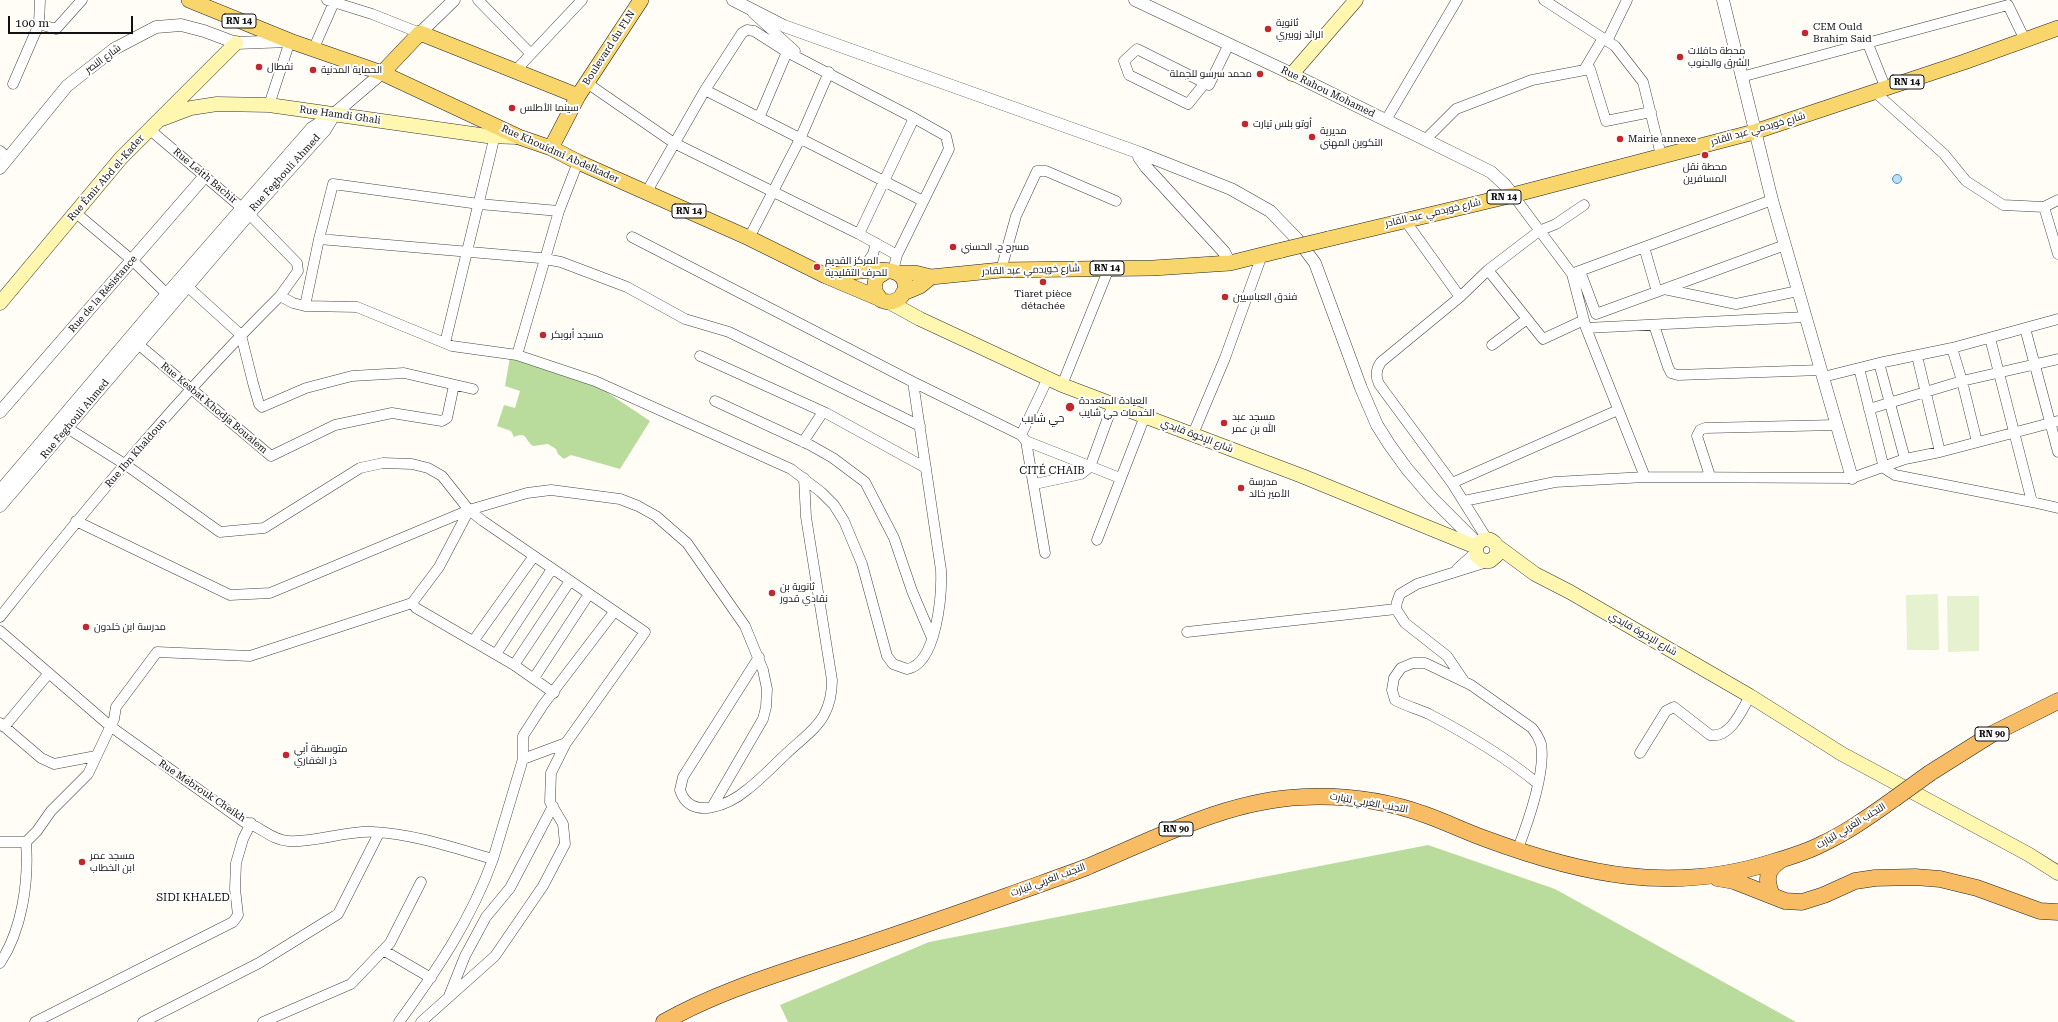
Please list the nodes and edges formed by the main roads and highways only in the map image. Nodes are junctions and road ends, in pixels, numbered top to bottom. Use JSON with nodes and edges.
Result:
{"nodes":[{"id":1,"x":641,"y":0,"type":"edge"},
{"id":2,"x":1356,"y":0,"type":"edge"},
{"id":3,"x":192,"y":1,"type":"edge"},
{"id":4,"x":2058,"y":28,"type":"edge"},
{"id":5,"x":236,"y":43,"type":"road end"},
{"id":6,"x":382,"y":73,"type":"junction"},
{"id":7,"x":1292,"y":74,"type":"road end"},
{"id":8,"x":578,"y":96,"type":"junction"},
{"id":9,"x":162,"y":119,"type":"junction"},
{"id":10,"x":519,"y":137,"type":"junction"},
{"id":11,"x":551,"y":148,"type":"junction"},
{"id":12,"x":881,"y":273,"type":"junction"},
{"id":13,"x":826,"y":276,"type":"junction"},
{"id":14,"x":931,"y":277,"type":"junction"},
{"id":15,"x":893,"y":298,"type":"junction"},
{"id":16,"x":0,"y":304,"type":"edge"},
{"id":17,"x":1483,"y":546,"type":"junction"},
{"id":18,"x":1535,"y":574,"type":"junction"},
{"id":19,"x":2058,"y":701,"type":"edge"},
{"id":20,"x":1783,"y":859,"type":"junction"},
{"id":21,"x":1751,"y":869,"type":"junction"},
{"id":22,"x":2058,"y":874,"type":"edge"},
{"id":23,"x":1708,"y":877,"type":"junction"},
{"id":24,"x":1762,"y":890,"type":"junction"},
{"id":25,"x":2057,"y":911,"type":"edge"},
{"id":26,"x":664,"y":1022,"type":"edge"}],
"edges":[{"from":1,"to":8,"type":"main road","name":"Boulevard du FLN"},
{"from":2,"to":7,"type":"main road"},
{"from":3,"to":6,"type":"main road","name":"Rue Khouidmi Abdelkader","number":"RN 14"},
{"from":4,"to":14,"type":"main road","name":"شارع خويدمي عبد القادر","number":"RN 14","bridge":true},
{"from":5,"to":9,"type":"main road","name":"Rue Émir Abd el-Kader"},
{"from":6,"to":8,"type":"main road"},
{"from":6,"to":10,"type":"main road","name":"Rue Khouidmi Abdelkader","number":"RN 14"},
{"from":8,"to":11,"type":"main road","name":"Boulevard du FLN"},
{"from":9,"to":10,"type":"main road","name":"Rue Hamdi Ghali"},
{"from":9,"to":16,"type":"main road","name":"Rue Émir Abd el-Kader"},
{"from":10,"to":11,"type":"main road","name":"Rue Khouidmi Abdelkader","number":"RN 14"},
{"from":11,"to":13,"type":"main road","name":"Rue Khouidmi Abdelkader","number":"RN 14"},
{"from":12,"to":13,"type":"main road","name":"شارع خويدمي عبد القادر","number":"RN 14"},
{"from":12,"to":14,"type":"main road","name":"شارع خويدمي عبد القادر","number":"RN 14"},
{"from":12,"to":15,"type":"main road"},
{"from":12,"to":15,"type":"main road"},
{"from":13,"to":15,"type":"main road","number":"RN 14"},
{"from":14,"to":15,"type":"main road","name":"شارع خويدمي عبد القادر","number":"RN 14"},
{"from":15,"to":17,"type":"main road","name":"شارع الإخوة قايدي"},
{"from":17,"to":18,"type":"main road","name":"شارع الإخوة قايدي"},
{"from":17,"to":18,"type":"main road","name":"شارع الإخوة قايدي"},
{"from":18,"to":22,"type":"main road","name":"شارع الإخوة قايدي"},
{"from":19,"to":20,"type":"highway","name":"التجنب الغربي لتيارت","number":"RN 90","bridge":true},
{"from":20,"to":21,"type":"highway","name":"التجنب الغربي لتيارت","number":"RN 90"},
{"from":20,"to":24,"type":"highway"},
{"from":21,"to":23,"type":"highway","name":"التجنب الغربي لتيارت","number":"RN 90"},
{"from":21,"to":24,"type":"highway"},
{"from":23,"to":24,"type":"highway"},
{"from":23,"to":26,"type":"highway","name":"التجنب الغربي لتيارت","number":"RN 90"},
{"from":24,"to":25,"type":"highway"}]}
